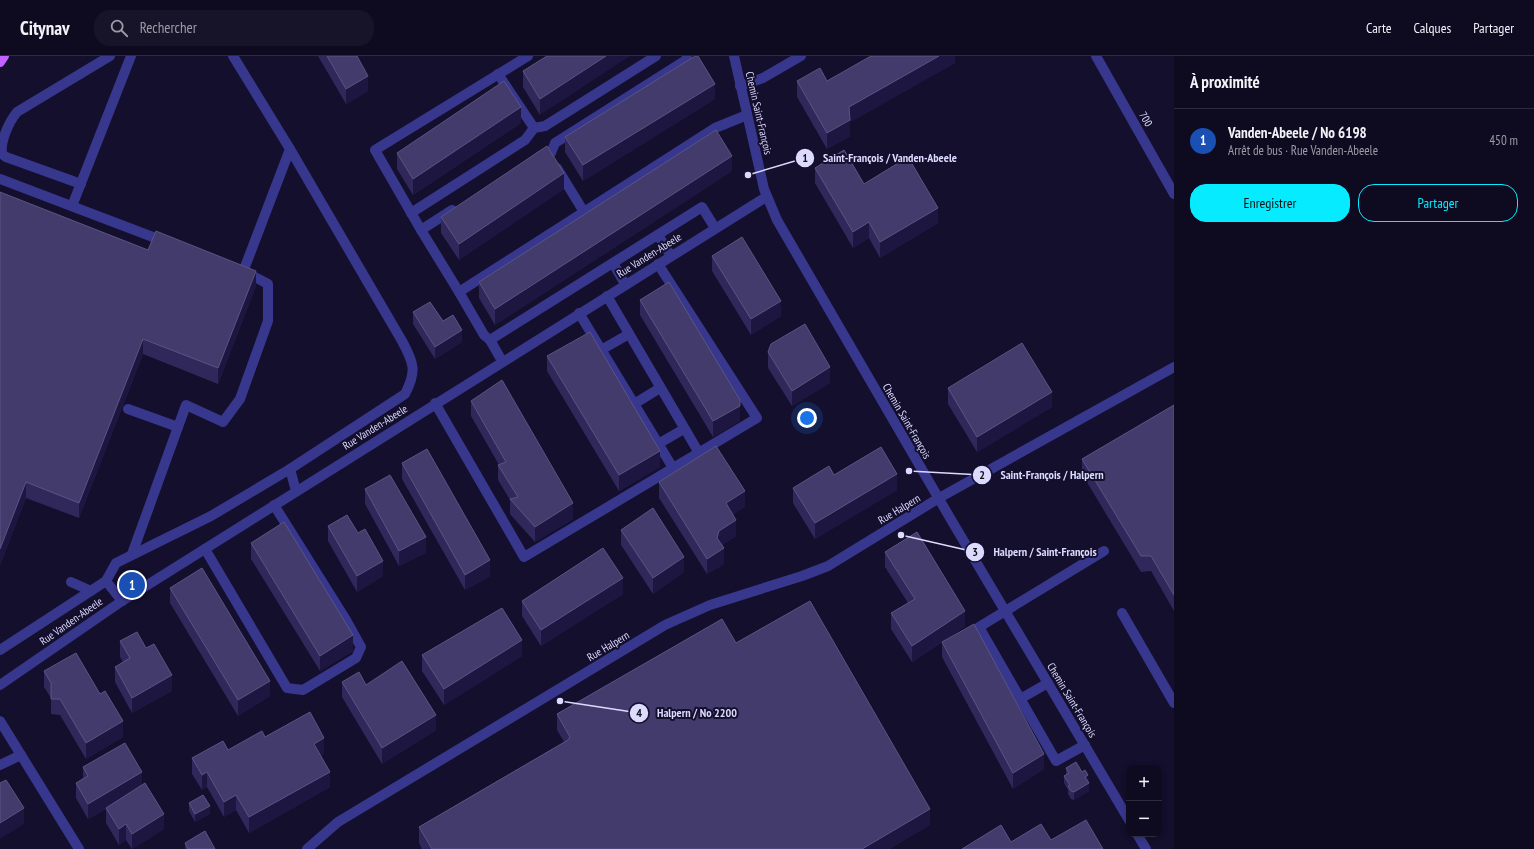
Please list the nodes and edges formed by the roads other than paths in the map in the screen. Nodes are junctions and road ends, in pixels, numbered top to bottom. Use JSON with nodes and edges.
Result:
{"nodes":[{"id":1,"x":4,"y":56,"type":"edge"},
{"id":2,"x":110,"y":56,"type":"edge"},
{"id":3,"x":131,"y":56,"type":"edge"},
{"id":4,"x":234,"y":56,"type":"edge"},
{"id":5,"x":528,"y":56,"type":"edge"},
{"id":6,"x":656,"y":56,"type":"edge"},
{"id":7,"x":687,"y":56,"type":"edge"},
{"id":8,"x":734,"y":56,"type":"edge"},
{"id":9,"x":801,"y":56,"type":"edge"},
{"id":10,"x":1096,"y":56,"type":"edge"},
{"id":11,"x":0,"y":62,"type":"edge"},
{"id":12,"x":498,"y":74,"type":"junction"},
{"id":13,"x":740,"y":86,"type":"junction"},
{"id":14,"x":747,"y":115,"type":"junction"},
{"id":15,"x":534,"y":128,"type":"junction"},
{"id":16,"x":290,"y":149,"type":"junction"},
{"id":17,"x":549,"y":155,"type":"junction"},
{"id":18,"x":531,"y":160,"type":"edge"},
{"id":19,"x":0,"y":179,"type":"edge"},
{"id":20,"x":81,"y":184,"type":"junction"},
{"id":21,"x":1174,"y":194,"type":"edge"},
{"id":22,"x":766,"y":197,"type":"junction"},
{"id":23,"x":72,"y":206,"type":"junction"},
{"id":24,"x":460,"y":206,"type":"edge"},
{"id":25,"x":584,"y":212,"type":"junction"},
{"id":26,"x":411,"y":213,"type":"junction"},
{"id":27,"x":715,"y":228,"type":"junction"},
{"id":28,"x":421,"y":230,"type":"junction"},
{"id":29,"x":658,"y":235,"type":"junction"},
{"id":30,"x":178,"y":247,"type":"edge"},
{"id":31,"x":671,"y":256,"type":"junction"},
{"id":32,"x":613,"y":263,"type":"junction"},
{"id":33,"x":658,"y":264,"type":"junction"},
{"id":34,"x":625,"y":284,"type":"junction"},
{"id":35,"x":460,"y":292,"type":"junction"},
{"id":36,"x":607,"y":296,"type":"junction"},
{"id":37,"x":579,"y":313,"type":"junction"},
{"id":38,"x":629,"y":334,"type":"junction"},
{"id":39,"x":490,"y":340,"type":"junction"},
{"id":40,"x":601,"y":350,"type":"junction"},
{"id":41,"x":502,"y":361,"type":"junction"},
{"id":42,"x":1174,"y":367,"type":"edge"},
{"id":43,"x":660,"y":388,"type":"junction"},
{"id":44,"x":435,"y":403,"type":"junction"},
{"id":45,"x":634,"y":404,"type":"junction"},
{"id":46,"x":128,"y":409,"type":"dead end"},
{"id":47,"x":178,"y":427,"type":"junction"},
{"id":48,"x":684,"y":429,"type":"junction"},
{"id":49,"x":658,"y":444,"type":"junction"},
{"id":50,"x":699,"y":453,"type":"junction"},
{"id":51,"x":290,"y":468,"type":"junction"},
{"id":52,"x":673,"y":468,"type":"junction"},
{"id":53,"x":296,"y":491,"type":"junction"},
{"id":54,"x":939,"y":498,"type":"junction"},
{"id":55,"x":274,"y":505,"type":"junction"},
{"id":56,"x":205,"y":549,"type":"junction"},
{"id":57,"x":1104,"y":551,"type":"dead end"},
{"id":58,"x":132,"y":554,"type":"junction"},
{"id":59,"x":106,"y":581,"type":"junction"},
{"id":60,"x":71,"y":582,"type":"dead end"},
{"id":61,"x":91,"y":591,"type":"junction"},
{"id":62,"x":122,"y":600,"type":"junction"},
{"id":63,"x":1005,"y":611,"type":"junction"},
{"id":64,"x":1122,"y":613,"type":"dead end"},
{"id":65,"x":0,"y":650,"type":"edge"},
{"id":66,"x":1048,"y":683,"type":"junction"},
{"id":67,"x":0,"y":685,"type":"edge"},
{"id":68,"x":1020,"y":699,"type":"junction"},
{"id":69,"x":1174,"y":703,"type":"edge"},
{"id":70,"x":0,"y":721,"type":"edge"},
{"id":71,"x":1085,"y":745,"type":"junction"},
{"id":72,"x":21,"y":754,"type":"junction"},
{"id":73,"x":0,"y":765,"type":"edge"},
{"id":74,"x":1126,"y":815,"type":"edge"},
{"id":75,"x":1139,"y":837,"type":"edge"},
{"id":76,"x":79,"y":849,"type":"edge"},
{"id":77,"x":307,"y":849,"type":"edge"},
{"id":78,"x":1146,"y":849,"type":"edge"}],
"edges":[{"from":1,"to":11,"type":"main road"},
{"from":2,"to":20,"type":"street"},
{"from":3,"to":20,"type":"street"},
{"from":4,"to":16,"type":"street"},
{"from":5,"to":12,"type":"street"},
{"from":6,"to":15,"type":"street"},
{"from":7,"to":17,"type":"street"},
{"from":8,"to":13,"type":"street","name":"Chemin Saint-François"},
{"from":9,"to":13,"type":"street"},
{"from":10,"to":21,"type":"street","name":"700"},
{"from":12,"to":15,"type":"street"},
{"from":12,"to":26,"type":"street"},
{"from":13,"to":14,"type":"street","name":"Chemin Saint-François"},
{"from":14,"to":22,"type":"street","name":"Chemin Saint-François"},
{"from":14,"to":25,"type":"street"},
{"from":15,"to":26,"type":"street"},
{"from":16,"to":47,"type":"street"},
{"from":16,"to":51,"type":"street"},
{"from":17,"to":18,"type":"street"},
{"from":17,"to":25,"type":"street"},
{"from":19,"to":23,"type":"street"},
{"from":20,"to":23,"type":"street"},
{"from":22,"to":27,"type":"street","name":"Rue Vanden-Abeele"},
{"from":22,"to":54,"type":"street","name":"Chemin Saint-François"},
{"from":23,"to":30,"type":"street"},
{"from":24,"to":28,"type":"street"},
{"from":25,"to":35,"type":"street"},
{"from":26,"to":28,"type":"street"},
{"from":27,"to":29,"type":"street"},
{"from":27,"to":31,"type":"street","name":"Rue Vanden-Abeele"},
{"from":28,"to":35,"type":"street"},
{"from":29,"to":31,"type":"street"},
{"from":29,"to":32,"type":"street"},
{"from":31,"to":33,"type":"street","name":"Rue Vanden-Abeele"},
{"from":32,"to":34,"type":"street"},
{"from":32,"to":39,"type":"street"},
{"from":33,"to":34,"type":"street","name":"Rue Vanden-Abeele"},
{"from":33,"to":50,"type":"street"},
{"from":34,"to":36,"type":"street","name":"Rue Vanden-Abeele"},
{"from":35,"to":39,"type":"street"},
{"from":36,"to":37,"type":"street","name":"Rue Vanden-Abeele"},
{"from":36,"to":38,"type":"street"},
{"from":37,"to":40,"type":"street"},
{"from":37,"to":41,"type":"street","name":"Rue Vanden-Abeele"},
{"from":38,"to":40,"type":"street"},
{"from":38,"to":43,"type":"street"},
{"from":39,"to":41,"type":"street"},
{"from":40,"to":45,"type":"street"},
{"from":41,"to":44,"type":"street","name":"Rue Vanden-Abeele"},
{"from":42,"to":54,"type":"street","name":"Rue Halpern"},
{"from":43,"to":45,"type":"street"},
{"from":43,"to":48,"type":"street"},
{"from":44,"to":52,"type":"street"},
{"from":44,"to":53,"type":"street","name":"Rue Vanden-Abeele"},
{"from":45,"to":49,"type":"street"},
{"from":46,"to":47,"type":"street"},
{"from":47,"to":58,"type":"street"},
{"from":48,"to":49,"type":"street"},
{"from":48,"to":50,"type":"street"},
{"from":49,"to":52,"type":"street"},
{"from":50,"to":52,"type":"street"},
{"from":51,"to":53,"type":"street"},
{"from":51,"to":58,"type":"street"},
{"from":53,"to":55,"type":"street","name":"Rue Vanden-Abeele"},
{"from":54,"to":63,"type":"street","name":"Chemin Saint-François"},
{"from":54,"to":77,"type":"street","name":"Rue Halpern"},
{"from":55,"to":56,"type":"street","name":"Rue Vanden-Abeele"},
{"from":55,"to":56,"type":"street"},
{"from":56,"to":62,"type":"street","name":"Rue Vanden-Abeele"},
{"from":57,"to":63,"type":"street"},
{"from":58,"to":59,"type":"street"},
{"from":59,"to":61,"type":"street"},
{"from":59,"to":62,"type":"street"},
{"from":60,"to":61,"type":"street"},
{"from":61,"to":65,"type":"street"},
{"from":62,"to":67,"type":"street","name":"Rue Vanden-Abeele"},
{"from":63,"to":66,"type":"street","name":"Chemin Saint-François"},
{"from":63,"to":68,"type":"street"},
{"from":64,"to":69,"type":"street"},
{"from":66,"to":68,"type":"street"},
{"from":66,"to":71,"type":"street","name":"Chemin Saint-François"},
{"from":68,"to":71,"type":"street"},
{"from":70,"to":72,"type":"street"},
{"from":71,"to":74,"type":"street","name":"Chemin Saint-François"},
{"from":72,"to":73,"type":"street"},
{"from":72,"to":76,"type":"street"},
{"from":75,"to":78,"type":"street"}]}
